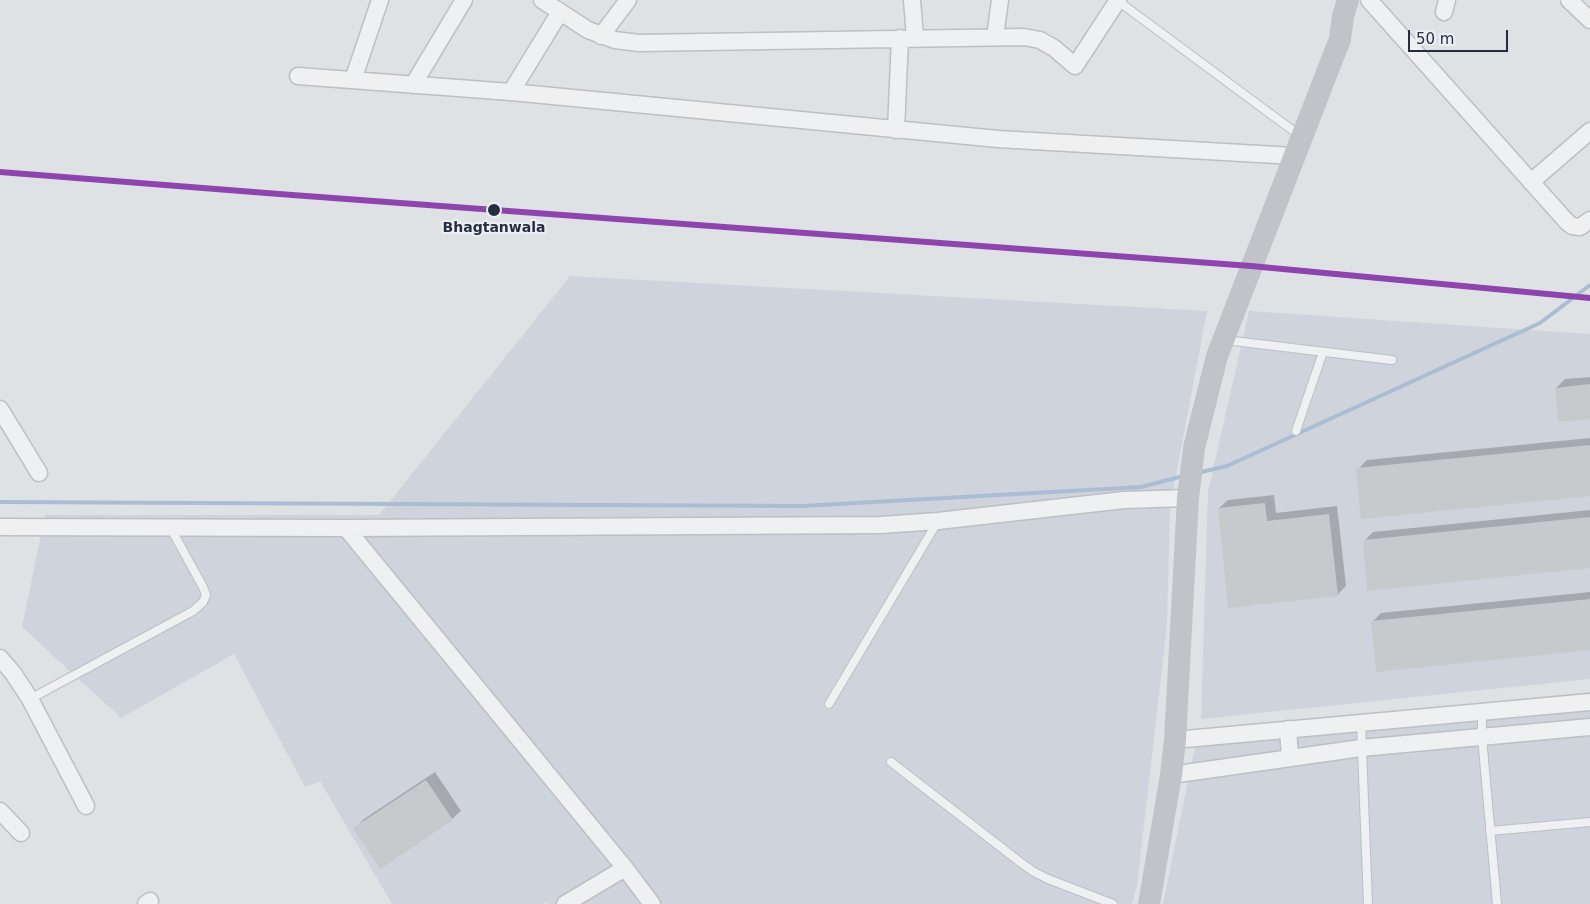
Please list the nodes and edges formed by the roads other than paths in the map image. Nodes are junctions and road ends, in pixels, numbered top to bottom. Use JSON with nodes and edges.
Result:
{"nodes":[{"id":1,"x":380,"y":0,"type":"edge"},
{"id":2,"x":464,"y":0,"type":"edge"},
{"id":3,"x":542,"y":0,"type":"edge"},
{"id":4,"x":628,"y":0,"type":"edge"},
{"id":5,"x":912,"y":0,"type":"edge"},
{"id":6,"x":1000,"y":0,"type":"edge"},
{"id":7,"x":1118,"y":0,"type":"edge"},
{"id":8,"x":1348,"y":0,"type":"edge"},
{"id":9,"x":1362,"y":0,"type":"edge"},
{"id":10,"x":1369,"y":0,"type":"edge"},
{"id":11,"x":1569,"y":0,"type":"edge"},
{"id":12,"x":560,"y":12,"type":"junction"},
{"id":13,"x":1590,"y":20,"type":"edge"},
{"id":14,"x":601,"y":36,"type":"junction"},
{"id":15,"x":995,"y":37,"type":"junction"},
{"id":16,"x":907,"y":38,"type":"junction"},
{"id":17,"x":1340,"y":40,"type":"junction"},
{"id":18,"x":298,"y":76,"type":"dead end"},
{"id":19,"x":353,"y":80,"type":"junction"},
{"id":20,"x":413,"y":85,"type":"junction"},
{"id":21,"x":511,"y":92,"type":"junction"},
{"id":22,"x":896,"y":130,"type":"junction"},
{"id":23,"x":1590,"y":131,"type":"edge"},
{"id":24,"x":1299,"y":147,"type":"junction"},
{"id":25,"x":1531,"y":182,"type":"junction"},
{"id":26,"x":1590,"y":220,"type":"edge"},
{"id":27,"x":1223,"y":340,"type":"junction"},
{"id":28,"x":1323,"y":352,"type":"junction"},
{"id":29,"x":1392,"y":360,"type":"dead end"},
{"id":30,"x":0,"y":409,"type":"edge"},
{"id":31,"x":1296,"y":431,"type":"dead end"},
{"id":32,"x":39,"y":473,"type":"dead end"},
{"id":33,"x":1189,"y":494,"type":"junction"},
{"id":34,"x":938,"y":521,"type":"junction"},
{"id":35,"x":0,"y":527,"type":"edge"},
{"id":36,"x":170,"y":527,"type":"junction"},
{"id":37,"x":346,"y":528,"type":"junction"},
{"id":38,"x":0,"y":658,"type":"edge"},
{"id":39,"x":30,"y":699,"type":"junction"},
{"id":40,"x":1590,"y":702,"type":"edge"},
{"id":41,"x":830,"y":704,"type":"dead end"},
{"id":42,"x":1482,"y":712,"type":"junction"},
{"id":43,"x":1361,"y":723,"type":"junction"},
{"id":44,"x":1590,"y":726,"type":"edge"},
{"id":45,"x":1288,"y":729,"type":"junction"},
{"id":46,"x":1482,"y":737,"type":"junction"},
{"id":47,"x":1175,"y":740,"type":"junction"},
{"id":48,"x":1361,"y":748,"type":"junction"},
{"id":49,"x":1290,"y":758,"type":"junction"},
{"id":50,"x":891,"y":762,"type":"dead end"},
{"id":51,"x":1171,"y":776,"type":"junction"},
{"id":52,"x":86,"y":806,"type":"dead end"},
{"id":53,"x":0,"y":811,"type":"edge"},
{"id":54,"x":1590,"y":822,"type":"edge"},
{"id":55,"x":1490,"y":831,"type":"junction"},
{"id":56,"x":21,"y":833,"type":"dead end"},
{"id":57,"x":624,"y":868,"type":"junction"},
{"id":58,"x":565,"y":904,"type":"edge"},
{"id":59,"x":652,"y":904,"type":"edge"},
{"id":60,"x":1113,"y":904,"type":"edge"},
{"id":61,"x":1149,"y":904,"type":"edge"},
{"id":62,"x":1368,"y":904,"type":"edge"},
{"id":63,"x":1497,"y":904,"type":"edge"}],
"edges":[{"from":1,"to":19,"type":"street"},
{"from":2,"to":20,"type":"street"},
{"from":3,"to":12,"type":"street"},
{"from":4,"to":14,"type":"street"},
{"from":5,"to":16,"type":"street"},
{"from":6,"to":15,"type":"street"},
{"from":7,"to":15,"type":"street"},
{"from":7,"to":24,"type":"lane"},
{"from":8,"to":17,"type":"street"},
{"from":9,"to":17,"type":"street"},
{"from":10,"to":25,"type":"street"},
{"from":11,"to":13,"type":"street"},
{"from":12,"to":14,"type":"street"},
{"from":12,"to":21,"type":"street"},
{"from":14,"to":16,"type":"street"},
{"from":15,"to":16,"type":"street"},
{"from":16,"to":22,"type":"street"},
{"from":17,"to":24,"type":"street"},
{"from":18,"to":19,"type":"street"},
{"from":19,"to":20,"type":"street"},
{"from":20,"to":21,"type":"street"},
{"from":21,"to":22,"type":"street"},
{"from":22,"to":24,"type":"street"},
{"from":23,"to":25,"type":"street"},
{"from":24,"to":27,"type":"street"},
{"from":25,"to":26,"type":"street"},
{"from":27,"to":28,"type":"lane"},
{"from":27,"to":33,"type":"street"},
{"from":28,"to":29,"type":"lane"},
{"from":28,"to":31,"type":"lane"},
{"from":30,"to":32,"type":"street"},
{"from":33,"to":34,"type":"street"},
{"from":33,"to":47,"type":"street"},
{"from":34,"to":37,"type":"street"},
{"from":34,"to":41,"type":"lane"},
{"from":35,"to":36,"type":"street"},
{"from":36,"to":37,"type":"street"},
{"from":36,"to":39,"type":"lane"},
{"from":37,"to":57,"type":"street"},
{"from":38,"to":39,"type":"street"},
{"from":39,"to":52,"type":"street"},
{"from":40,"to":42,"type":"street"},
{"from":42,"to":43,"type":"street"},
{"from":42,"to":46,"type":"lane"},
{"from":43,"to":45,"type":"street"},
{"from":43,"to":48,"type":"lane"},
{"from":44,"to":46,"type":"street"},
{"from":45,"to":47,"type":"street"},
{"from":45,"to":49,"type":"street"},
{"from":46,"to":48,"type":"street"},
{"from":46,"to":55,"type":"lane"},
{"from":47,"to":51,"type":"street"},
{"from":48,"to":49,"type":"street"},
{"from":48,"to":62,"type":"lane"},
{"from":49,"to":51,"type":"street"},
{"from":50,"to":60,"type":"lane"},
{"from":51,"to":61,"type":"street"},
{"from":53,"to":56,"type":"street"},
{"from":54,"to":55,"type":"lane"},
{"from":55,"to":63,"type":"lane"},
{"from":57,"to":58,"type":"street"},
{"from":57,"to":59,"type":"street"}]}
